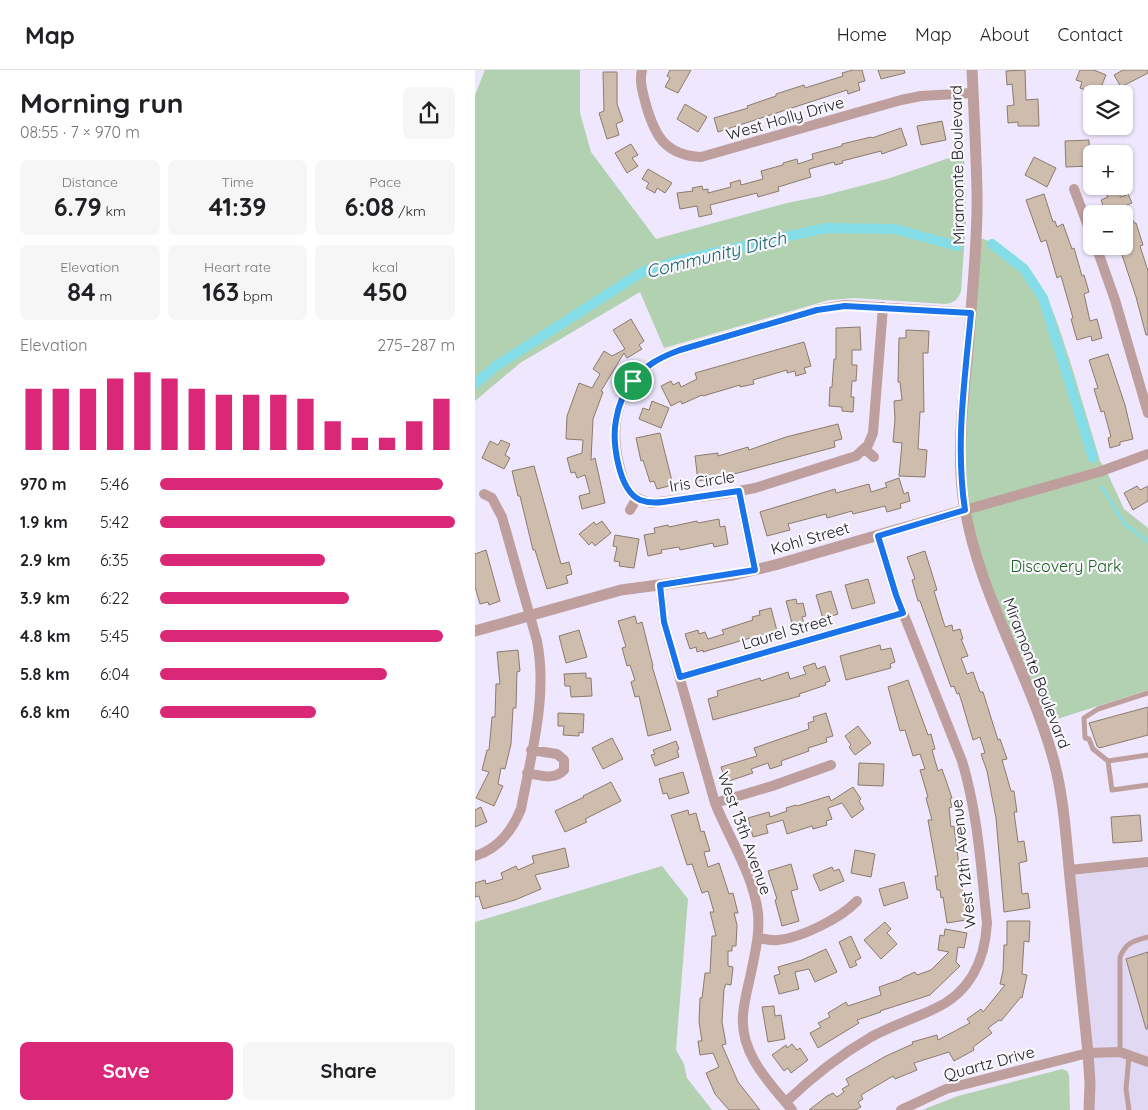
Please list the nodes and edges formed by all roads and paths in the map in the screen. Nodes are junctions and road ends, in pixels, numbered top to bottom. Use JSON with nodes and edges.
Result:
{"nodes":[{"id":1,"x":642,"y":70,"type":"edge"},
{"id":2,"x":972,"y":70,"type":"edge"},
{"id":3,"x":973,"y":93,"type":"junction"},
{"id":4,"x":1073,"y":189,"type":"dead end"},
{"id":5,"x":1083,"y":214,"type":"edge"},
{"id":6,"x":1099,"y":255,"type":"edge"},
{"id":7,"x":883,"y":307,"type":"junction"},
{"id":8,"x":971,"y":313,"type":"junction"},
{"id":9,"x":1148,"y":413,"type":"edge"},
{"id":10,"x":865,"y":448,"type":"junction"},
{"id":11,"x":1148,"y":454,"type":"edge"},
{"id":12,"x":875,"y":457,"type":"dead end"},
{"id":13,"x":739,"y":491,"type":"junction"},
{"id":14,"x":484,"y":494,"type":"dead end"},
{"id":15,"x":637,"y":498,"type":"junction"},
{"id":16,"x":630,"y":510,"type":"dead end"},
{"id":17,"x":965,"y":510,"type":"junction"},
{"id":18,"x":878,"y":536,"type":"junction"},
{"id":19,"x":755,"y":570,"type":"junction"},
{"id":20,"x":660,"y":585,"type":"junction"},
{"id":21,"x":903,"y":613,"type":"junction"},
{"id":22,"x":530,"y":615,"type":"junction"},
{"id":23,"x":475,"y":631,"type":"edge"},
{"id":24,"x":680,"y":677,"type":"junction"},
{"id":25,"x":1148,"y":693,"type":"edge"},
{"id":26,"x":531,"y":750,"type":"junction"},
{"id":27,"x":1148,"y":755,"type":"edge"},
{"id":28,"x":1108,"y":761,"type":"junction"},
{"id":29,"x":831,"y":765,"type":"dead end"},
{"id":30,"x":527,"y":773,"type":"junction"},
{"id":31,"x":1148,"y":785,"type":"edge"},
{"id":32,"x":715,"y":803,"type":"junction"},
{"id":33,"x":475,"y":856,"type":"edge"},
{"id":34,"x":1148,"y":862,"type":"edge"},
{"id":35,"x":1069,"y":870,"type":"junction"},
{"id":36,"x":857,"y":901,"type":"dead end"},
{"id":37,"x":1148,"y":937,"type":"edge"},
{"id":38,"x":759,"y":938,"type":"junction"},
{"id":39,"x":1087,"y":1053,"type":"junction"},
{"id":40,"x":1125,"y":1054,"type":"junction"},
{"id":41,"x":1148,"y":1062,"type":"edge"},
{"id":42,"x":789,"y":1106,"type":"edge"},
{"id":43,"x":901,"y":1110,"type":"edge"},
{"id":44,"x":1089,"y":1110,"type":"edge"},
{"id":45,"x":1129,"y":1110,"type":"edge"}],
"edges":[{"from":1,"to":3,"type":"street","name":"West Holly Drive"},
{"from":2,"to":3,"type":"street","name":"Miramonte Boulevard"},
{"from":3,"to":8,"type":"street","name":"Miramonte Boulevard"},
{"from":4,"to":5,"type":"street"},
{"from":6,"to":9,"type":"street"},
{"from":7,"to":8,"type":"street"},
{"from":7,"to":10,"type":"street"},
{"from":7,"to":15,"type":"street"},
{"from":8,"to":17,"type":"street","name":"Miramonte Boulevard"},
{"from":10,"to":12,"type":"street"},
{"from":10,"to":13,"type":"street","name":"Iris Circle"},
{"from":11,"to":17,"type":"street","name":"Kohl Street"},
{"from":13,"to":15,"type":"street","name":"Iris Circle"},
{"from":13,"to":19,"type":"street"},
{"from":14,"to":22,"type":"street"},
{"from":15,"to":16,"type":"street"},
{"from":17,"to":18,"type":"street","name":"Kohl Street"},
{"from":17,"to":35,"type":"street","name":"Miramonte Boulevard"},
{"from":18,"to":19,"type":"street","name":"Kohl Street"},
{"from":18,"to":21,"type":"street","name":"West 12th Avenue"},
{"from":19,"to":20,"type":"street","name":"Kohl Street"},
{"from":20,"to":22,"type":"street","name":"Kohl Street"},
{"from":20,"to":24,"type":"street","name":"West 13th Avenue"},
{"from":21,"to":24,"type":"street","name":"Laurel Street"},
{"from":21,"to":42,"type":"street","name":"West 12th Avenue"},
{"from":22,"to":23,"type":"street","name":"Kohl Street"},
{"from":22,"to":26,"type":"street"},
{"from":24,"to":32,"type":"street","name":"West 13th Avenue"},
{"from":25,"to":28,"type":"lane"},
{"from":26,"to":30,"type":"street"},
{"from":26,"to":30,"type":"street"},
{"from":27,"to":28,"type":"lane"},
{"from":28,"to":31,"type":"lane"},
{"from":29,"to":32,"type":"street"},
{"from":30,"to":33,"type":"street"},
{"from":32,"to":38,"type":"street","name":"West 13th Avenue"},
{"from":34,"to":35,"type":"street"},
{"from":35,"to":39,"type":"street","name":"Miramonte Boulevard"},
{"from":36,"to":38,"type":"street"},
{"from":37,"to":40,"type":"lane"},
{"from":38,"to":42,"type":"street","name":"West 13th Avenue"},
{"from":39,"to":40,"type":"street","name":"Quartz Drive"},
{"from":39,"to":43,"type":"street","name":"Quartz Drive"},
{"from":39,"to":44,"type":"street","name":"Miramonte Boulevard"},
{"from":40,"to":41,"type":"street"},
{"from":40,"to":45,"type":"lane"}]}
